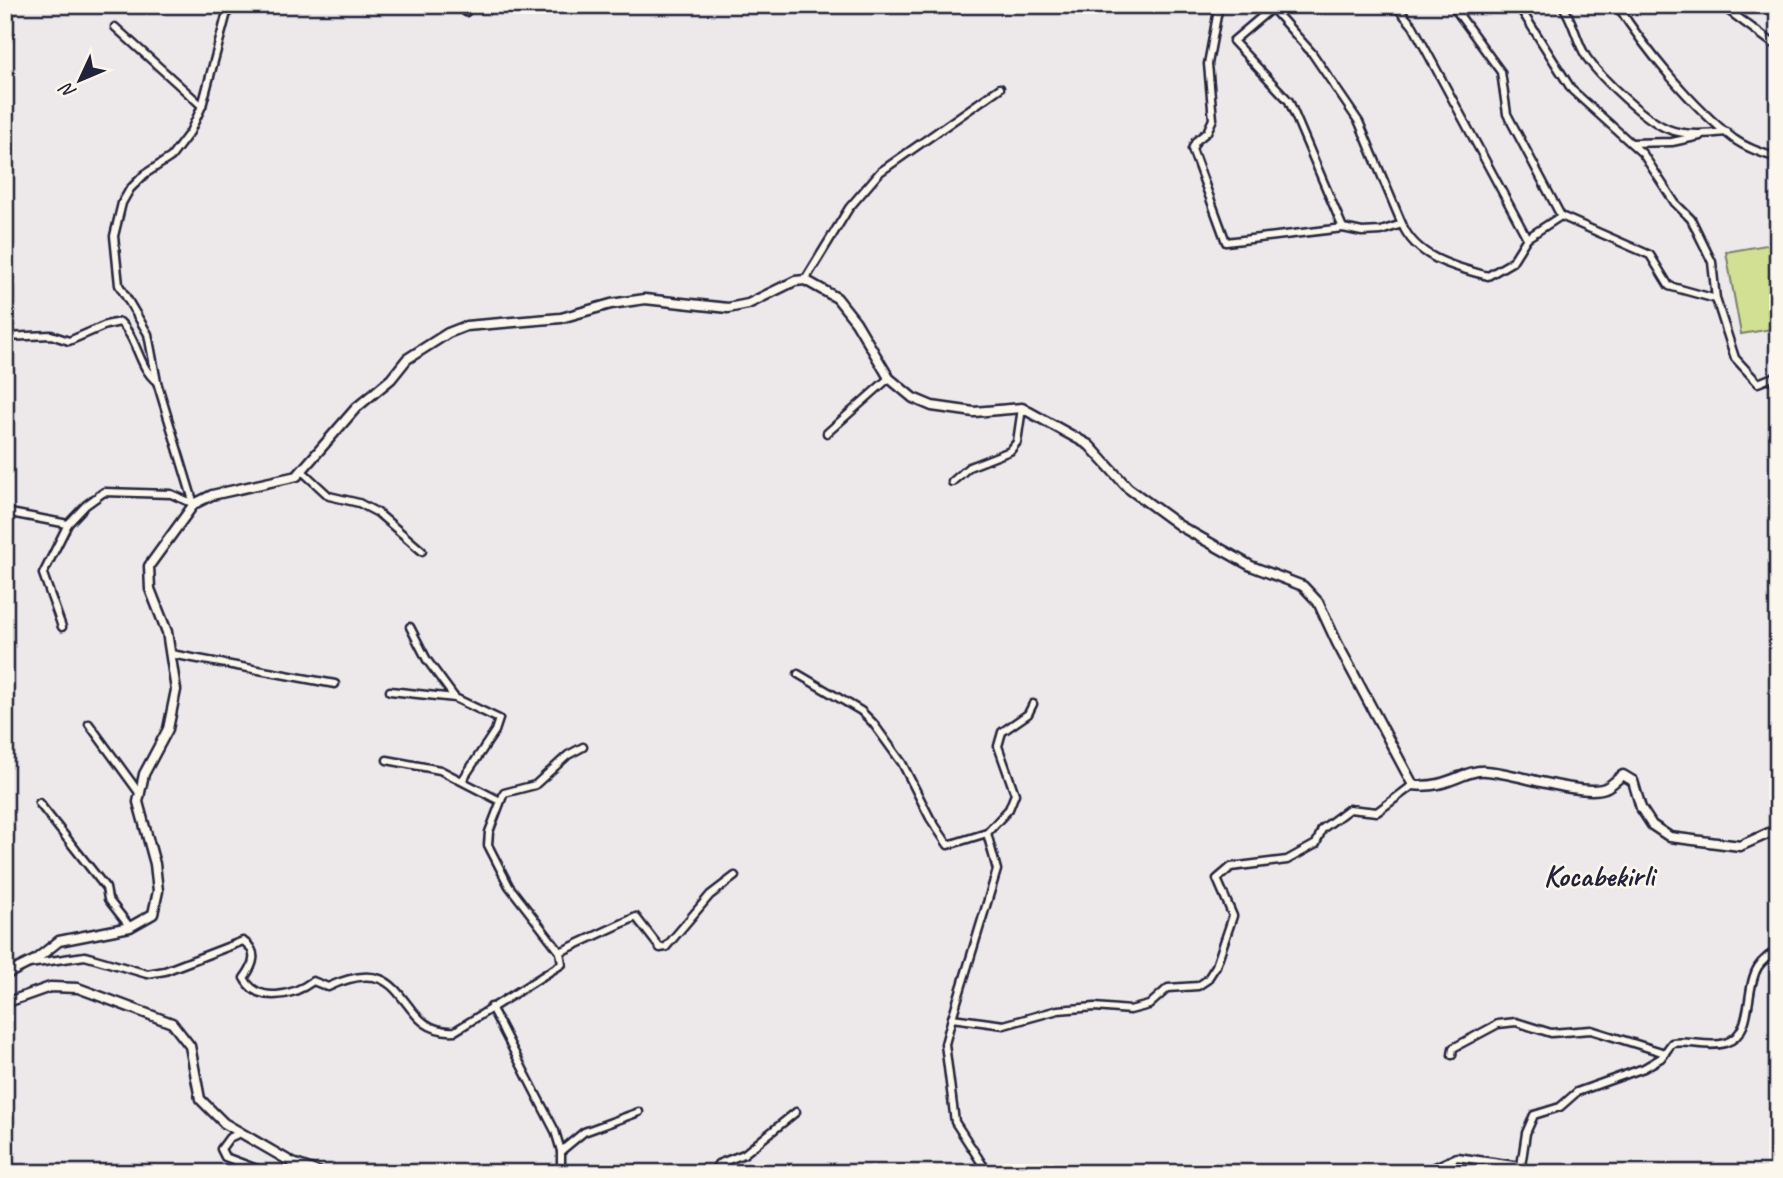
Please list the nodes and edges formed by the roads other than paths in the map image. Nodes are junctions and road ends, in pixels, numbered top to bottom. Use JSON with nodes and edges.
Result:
{"nodes":[{"id":1,"x":229,"y":5,"type":"edge"},
{"id":2,"x":456,"y":5,"type":"edge"},
{"id":3,"x":473,"y":5,"type":"edge"},
{"id":4,"x":1219,"y":5,"type":"edge"},
{"id":5,"x":1395,"y":5,"type":"edge"},
{"id":6,"x":1452,"y":5,"type":"edge"},
{"id":7,"x":1518,"y":5,"type":"edge"},
{"id":8,"x":1562,"y":5,"type":"edge"},
{"id":9,"x":1617,"y":5,"type":"edge"},
{"id":10,"x":1721,"y":5,"type":"edge"},
{"id":11,"x":1271,"y":7,"type":"edge"},
{"id":12,"x":115,"y":27,"type":"dead end"},
{"id":13,"x":1778,"y":47,"type":"edge"},
{"id":14,"x":1000,"y":88,"type":"dead end"},
{"id":15,"x":202,"y":106,"type":"junction"},
{"id":16,"x":1727,"y":132,"type":"junction"},
{"id":17,"x":1706,"y":135,"type":"junction"},
{"id":18,"x":1630,"y":143,"type":"junction"},
{"id":19,"x":1778,"y":158,"type":"edge"},
{"id":20,"x":1561,"y":216,"type":"junction"},
{"id":21,"x":1402,"y":224,"type":"junction"},
{"id":22,"x":1343,"y":228,"type":"junction"},
{"id":23,"x":1527,"y":238,"type":"junction"},
{"id":24,"x":805,"y":280,"type":"junction"},
{"id":25,"x":1716,"y":299,"type":"junction"},
{"id":26,"x":5,"y":337,"type":"edge"},
{"id":27,"x":1778,"y":376,"type":"edge"},
{"id":28,"x":890,"y":378,"type":"junction"},
{"id":29,"x":157,"y":382,"type":"junction"},
{"id":30,"x":1022,"y":408,"type":"junction"},
{"id":31,"x":827,"y":433,"type":"dead end"},
{"id":32,"x":302,"y":471,"type":"junction"},
{"id":33,"x":952,"y":482,"type":"dead end"},
{"id":34,"x":194,"y":504,"type":"junction"},
{"id":35,"x":5,"y":512,"type":"edge"},
{"id":36,"x":68,"y":524,"type":"junction"},
{"id":37,"x":422,"y":551,"type":"dead end"},
{"id":38,"x":62,"y":627,"type":"dead end"},
{"id":39,"x":410,"y":627,"type":"dead end"},
{"id":40,"x":171,"y":654,"type":"junction"},
{"id":41,"x":798,"y":674,"type":"dead end"},
{"id":42,"x":335,"y":684,"type":"dead end"},
{"id":43,"x":390,"y":691,"type":"dead end"},
{"id":44,"x":455,"y":698,"type":"junction"},
{"id":45,"x":1033,"y":704,"type":"dead end"},
{"id":46,"x":89,"y":724,"type":"dead end"},
{"id":47,"x":583,"y":747,"type":"dead end"},
{"id":48,"x":387,"y":760,"type":"dead end"},
{"id":49,"x":463,"y":779,"type":"junction"},
{"id":50,"x":1413,"y":785,"type":"junction"},
{"id":51,"x":140,"y":794,"type":"junction"},
{"id":52,"x":500,"y":801,"type":"junction"},
{"id":53,"x":39,"y":803,"type":"dead end"},
{"id":54,"x":1778,"y":829,"type":"edge"},
{"id":55,"x":987,"y":833,"type":"junction"},
{"id":56,"x":735,"y":876,"type":"dead end"},
{"id":57,"x":130,"y":927,"type":"junction"},
{"id":58,"x":1778,"y":950,"type":"edge"},
{"id":59,"x":560,"y":952,"type":"junction"},
{"id":60,"x":27,"y":964,"type":"junction"},
{"id":61,"x":5,"y":975,"type":"edge"},
{"id":62,"x":5,"y":1003,"type":"edge"},
{"id":63,"x":491,"y":1007,"type":"junction"},
{"id":64,"x":952,"y":1018,"type":"junction"},
{"id":65,"x":1665,"y":1053,"type":"junction"},
{"id":66,"x":1452,"y":1055,"type":"dead end"},
{"id":67,"x":639,"y":1112,"type":"dead end"},
{"id":68,"x":796,"y":1112,"type":"dead end"},
{"id":69,"x":240,"y":1133,"type":"junction"},
{"id":70,"x":561,"y":1151,"type":"junction"},
{"id":71,"x":1521,"y":1169,"type":"edge"},
{"id":72,"x":260,"y":1173,"type":"edge"},
{"id":73,"x":321,"y":1173,"type":"edge"},
{"id":74,"x":561,"y":1173,"type":"edge"},
{"id":75,"x":713,"y":1173,"type":"edge"},
{"id":76,"x":988,"y":1173,"type":"edge"},
{"id":77,"x":1390,"y":1173,"type":"edge"},
{"id":78,"x":1396,"y":1173,"type":"edge"},
{"id":79,"x":1422,"y":1173,"type":"edge"}],
"edges":[{"from":1,"to":15,"type":"street"},
{"from":2,"to":3,"type":"street"},
{"from":4,"to":22,"type":"street"},
{"from":5,"to":23,"type":"street"},
{"from":6,"to":20,"type":"street"},
{"from":7,"to":18,"type":"street"},
{"from":8,"to":17,"type":"street"},
{"from":9,"to":16,"type":"street"},
{"from":10,"to":13,"type":"street"},
{"from":11,"to":21,"type":"street"},
{"from":11,"to":22,"type":"street"},
{"from":12,"to":15,"type":"street"},
{"from":14,"to":24,"type":"street"},
{"from":15,"to":29,"type":"street"},
{"from":16,"to":17,"type":"street"},
{"from":16,"to":19,"type":"street"},
{"from":17,"to":18,"type":"street"},
{"from":18,"to":25,"type":"street"},
{"from":20,"to":23,"type":"street"},
{"from":20,"to":25,"type":"street"},
{"from":21,"to":22,"type":"street"},
{"from":21,"to":23,"type":"street"},
{"from":24,"to":28,"type":"street"},
{"from":24,"to":32,"type":"street"},
{"from":25,"to":27,"type":"street"},
{"from":26,"to":29,"type":"street"},
{"from":28,"to":30,"type":"street"},
{"from":28,"to":31,"type":"street"},
{"from":29,"to":34,"type":"street"},
{"from":30,"to":33,"type":"street"},
{"from":30,"to":50,"type":"street"},
{"from":32,"to":34,"type":"street"},
{"from":32,"to":37,"type":"street"},
{"from":34,"to":36,"type":"street"},
{"from":34,"to":40,"type":"street"},
{"from":35,"to":36,"type":"street"},
{"from":36,"to":38,"type":"street"},
{"from":39,"to":44,"type":"street"},
{"from":40,"to":42,"type":"street"},
{"from":40,"to":51,"type":"street"},
{"from":41,"to":55,"type":"street"},
{"from":43,"to":44,"type":"street"},
{"from":44,"to":49,"type":"street"},
{"from":45,"to":55,"type":"street"},
{"from":46,"to":51,"type":"street"},
{"from":47,"to":52,"type":"street"},
{"from":48,"to":49,"type":"street"},
{"from":49,"to":52,"type":"street"},
{"from":50,"to":54,"type":"street"},
{"from":50,"to":64,"type":"street"},
{"from":51,"to":57,"type":"street"},
{"from":52,"to":59,"type":"street"},
{"from":53,"to":57,"type":"street"},
{"from":55,"to":64,"type":"street"},
{"from":56,"to":59,"type":"street"},
{"from":57,"to":60,"type":"street"},
{"from":58,"to":65,"type":"street"},
{"from":59,"to":63,"type":"street"},
{"from":60,"to":61,"type":"street"},
{"from":60,"to":63,"type":"street"},
{"from":62,"to":69,"type":"street"},
{"from":63,"to":70,"type":"street"},
{"from":64,"to":76,"type":"street"},
{"from":65,"to":66,"type":"street"},
{"from":65,"to":71,"type":"street"},
{"from":67,"to":70,"type":"street"},
{"from":68,"to":75,"type":"street"},
{"from":69,"to":72,"type":"street"},
{"from":69,"to":73,"type":"street"},
{"from":70,"to":74,"type":"street"},
{"from":71,"to":79,"type":"street"},
{"from":77,"to":78,"type":"street"}]}
